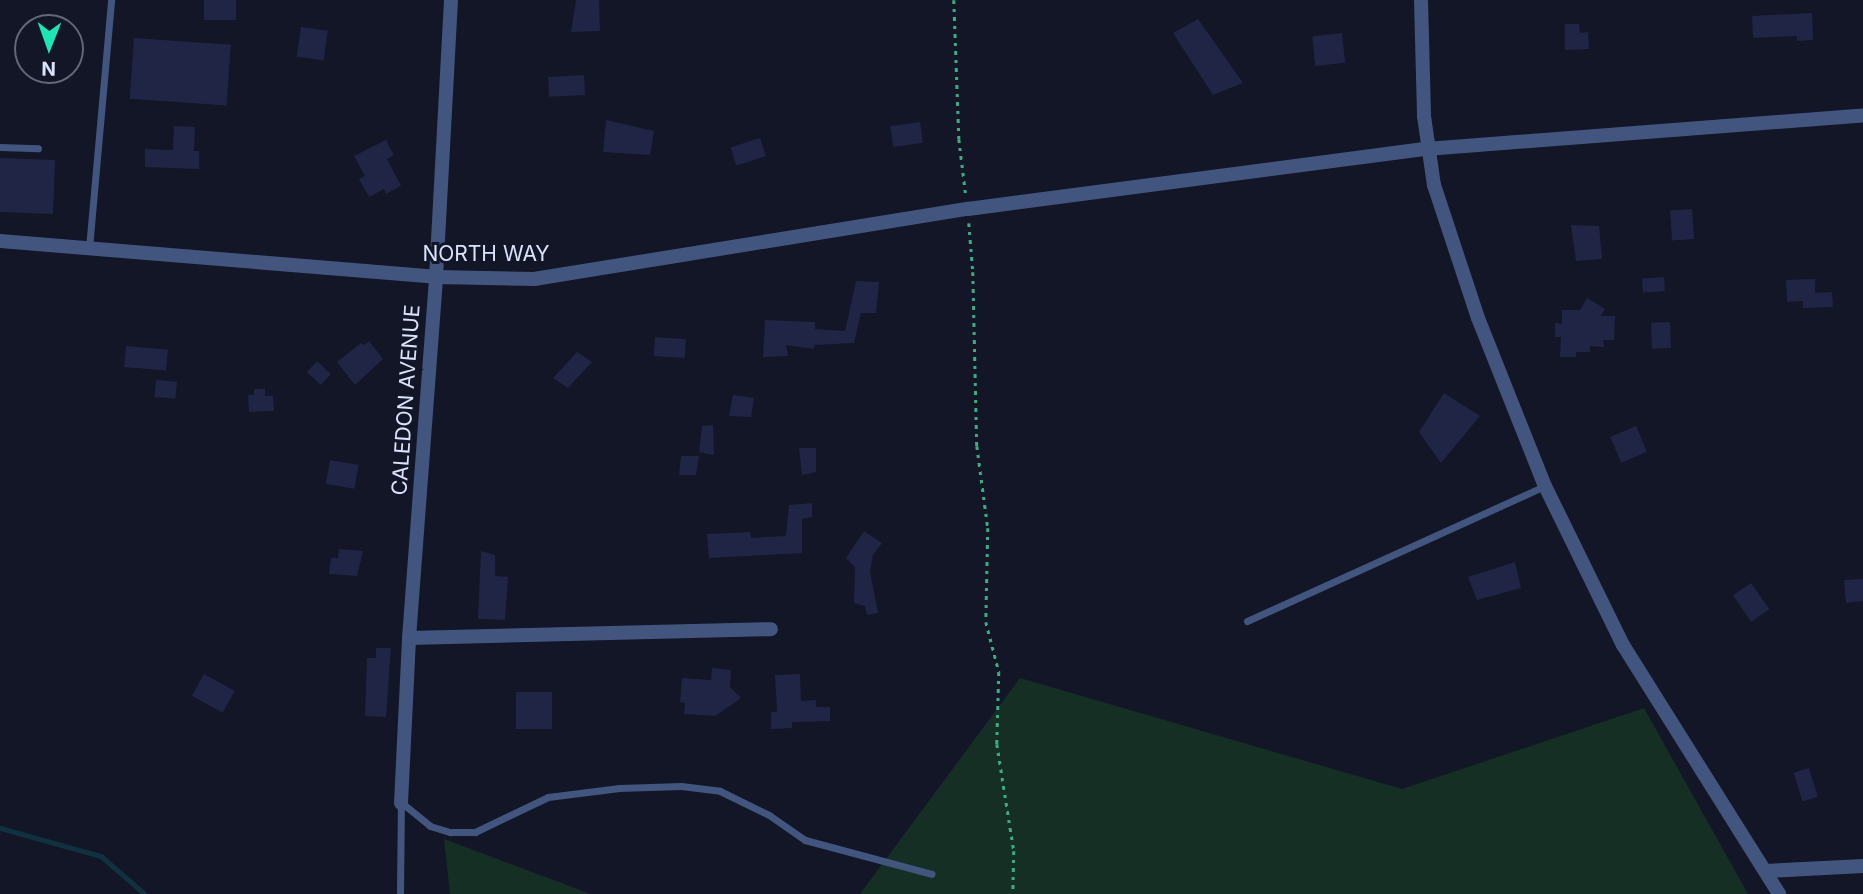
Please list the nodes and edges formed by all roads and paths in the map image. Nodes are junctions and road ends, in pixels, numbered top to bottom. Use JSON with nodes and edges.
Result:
{"nodes":[{"id":1,"x":111,"y":0,"type":"edge"},
{"id":2,"x":451,"y":0,"type":"edge"},
{"id":3,"x":954,"y":0,"type":"edge"},
{"id":4,"x":1421,"y":0,"type":"edge"},
{"id":5,"x":1863,"y":115,"type":"edge"},
{"id":6,"x":0,"y":147,"type":"edge"},
{"id":7,"x":38,"y":149,"type":"dead end"},
{"id":8,"x":1426,"y":149,"type":"junction"},
{"id":9,"x":968,"y":209,"type":"junction"},
{"id":10,"x":0,"y":241,"type":"edge"},
{"id":11,"x":89,"y":248,"type":"junction"},
{"id":12,"x":436,"y":277,"type":"junction"},
{"id":13,"x":1545,"y":486,"type":"junction"},
{"id":14,"x":1247,"y":621,"type":"dead end"},
{"id":15,"x":771,"y":629,"type":"dead end"},
{"id":16,"x":409,"y":638,"type":"junction"},
{"id":17,"x":401,"y":803,"type":"junction"},
{"id":18,"x":1863,"y":866,"type":"edge"},
{"id":19,"x":1766,"y":871,"type":"junction"},
{"id":20,"x":932,"y":874,"type":"dead end"},
{"id":21,"x":400,"y":894,"type":"edge"},
{"id":22,"x":1013,"y":894,"type":"edge"},
{"id":23,"x":1779,"y":894,"type":"edge"}],
"edges":[{"from":1,"to":11,"type":"lane"},
{"from":2,"to":12,"type":"street","name":"CALEDON AVENUE"},
{"from":3,"to":9,"type":"path"},
{"from":4,"to":8,"type":"street"},
{"from":5,"to":8,"type":"street","name":"NORTH WAY"},
{"from":6,"to":7,"type":"lane"},
{"from":8,"to":9,"type":"street","name":"NORTH WAY"},
{"from":8,"to":13,"type":"street"},
{"from":9,"to":12,"type":"street","name":"NORTH WAY"},
{"from":9,"to":22,"type":"path"},
{"from":10,"to":11,"type":"street","name":"NORTH WAY"},
{"from":11,"to":12,"type":"street","name":"NORTH WAY"},
{"from":12,"to":16,"type":"street","name":"CALEDON AVENUE"},
{"from":13,"to":14,"type":"lane"},
{"from":13,"to":19,"type":"street"},
{"from":15,"to":16,"type":"street"},
{"from":16,"to":17,"type":"street","name":"CALEDON AVENUE"},
{"from":17,"to":20,"type":"lane"},
{"from":17,"to":21,"type":"lane"},
{"from":18,"to":19,"type":"street"},
{"from":19,"to":23,"type":"street"}]}
